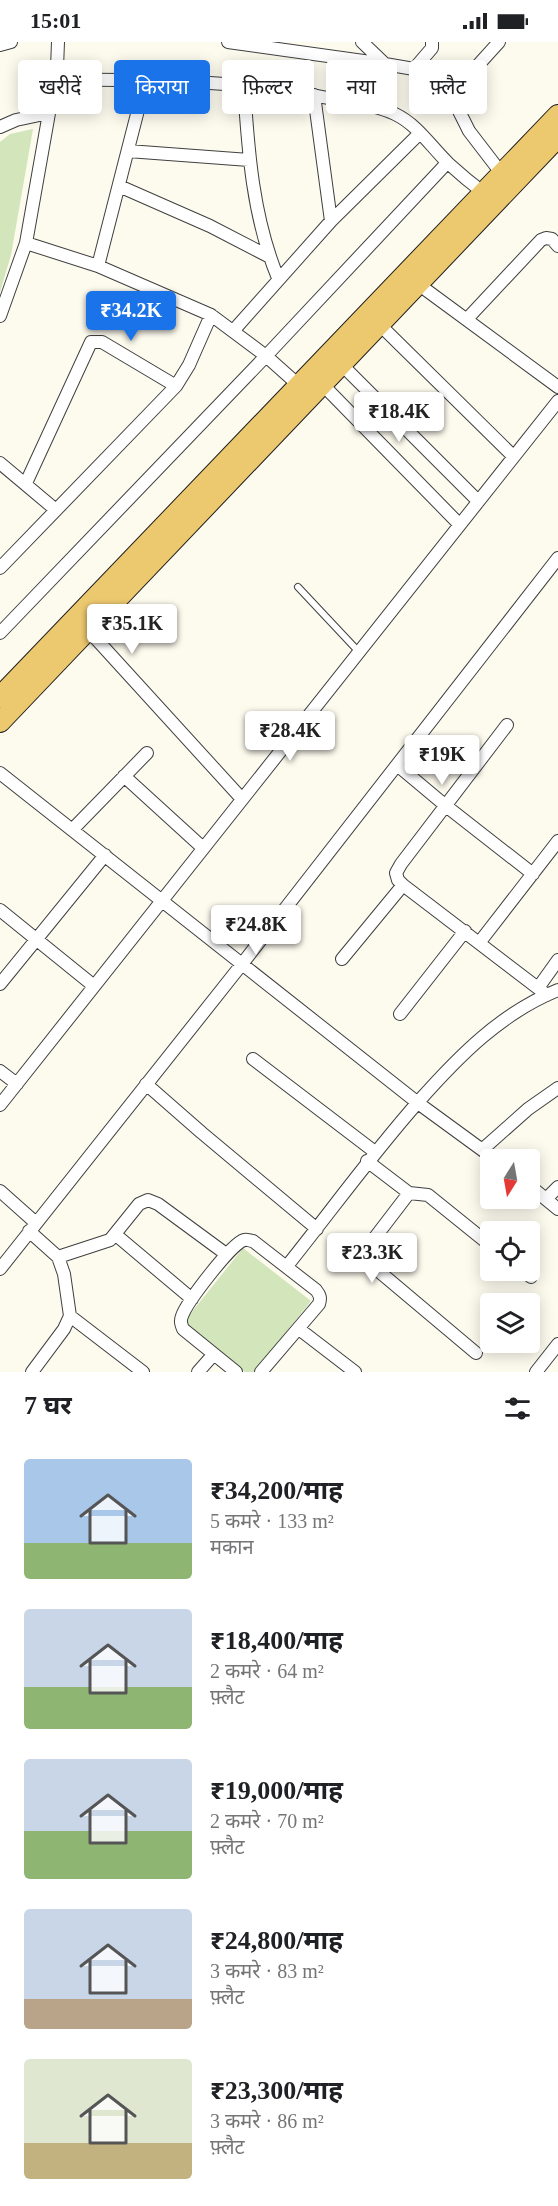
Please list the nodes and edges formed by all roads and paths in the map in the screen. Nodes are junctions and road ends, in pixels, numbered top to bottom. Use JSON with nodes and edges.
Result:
{"nodes":[{"id":1,"x":11,"y":42,"type":"edge"},
{"id":2,"x":58,"y":42,"type":"edge"},
{"id":3,"x":228,"y":42,"type":"edge"},
{"id":4,"x":362,"y":42,"type":"edge"},
{"id":5,"x":432,"y":42,"type":"edge"},
{"id":6,"x":499,"y":42,"type":"edge"},
{"id":7,"x":0,"y":45,"type":"edge"},
{"id":8,"x":57,"y":60,"type":"edge"},
{"id":9,"x":357,"y":60,"type":"edge"},
{"id":10,"x":382,"y":60,"type":"edge"},
{"id":11,"x":422,"y":60,"type":"edge"},
{"id":12,"x":483,"y":60,"type":"edge"},
{"id":13,"x":314,"y":95,"type":"joint"},
{"id":14,"x":44,"y":114,"type":"edge"},
{"id":15,"x":49,"y":114,"type":"edge"},
{"id":16,"x":137,"y":114,"type":"edge"},
{"id":17,"x":246,"y":114,"type":"edge"},
{"id":18,"x":460,"y":114,"type":"edge"},
{"id":19,"x":558,"y":115,"type":"edge"},
{"id":20,"x":0,"y":127,"type":"edge"},
{"id":21,"x":420,"y":133,"type":"junction"},
{"id":22,"x":558,"y":137,"type":"edge"},
{"id":23,"x":128,"y":151,"type":"junction"},
{"id":24,"x":249,"y":160,"type":"junction"},
{"id":25,"x":447,"y":163,"type":"junction"},
{"id":26,"x":502,"y":174,"type":"junction"},
{"id":27,"x":118,"y":186,"type":"junction"},
{"id":28,"x":484,"y":193,"type":"junction"},
{"id":29,"x":331,"y":221,"type":"junction"},
{"id":30,"x":26,"y":243,"type":"junction"},
{"id":31,"x":558,"y":246,"type":"edge"},
{"id":32,"x":268,"y":256,"type":"junction"},
{"id":33,"x":98,"y":266,"type":"junction"},
{"id":34,"x":278,"y":278,"type":"junction"},
{"id":35,"x":412,"y":279,"type":"junction"},
{"id":36,"x":211,"y":315,"type":"junction"},
{"id":37,"x":0,"y":316,"type":"edge"},
{"id":38,"x":467,"y":319,"type":"junction"},
{"id":39,"x":379,"y":324,"type":"junction"},
{"id":40,"x":234,"y":330,"type":"junction"},
{"id":41,"x":266,"y":356,"type":"junction"},
{"id":42,"x":341,"y":364,"type":"junction"},
{"id":43,"x":176,"y":386,"type":"junction"},
{"id":44,"x":558,"y":387,"type":"edge"},
{"id":45,"x":311,"y":389,"type":"junction"},
{"id":46,"x":558,"y":401,"type":"edge"},
{"id":47,"x":513,"y":456,"type":"junction"},
{"id":48,"x":0,"y":464,"type":"edge"},
{"id":49,"x":26,"y":483,"type":"junction"},
{"id":50,"x":478,"y":501,"type":"junction"},
{"id":51,"x":56,"y":510,"type":"junction"},
{"id":52,"x":459,"y":524,"type":"junction"},
{"id":53,"x":558,"y":558,"type":"edge"},
{"id":54,"x":2,"y":562,"type":"edge"},
{"id":55,"x":298,"y":587,"type":"dead end"},
{"id":56,"x":88,"y":630,"type":"junction"},
{"id":57,"x":0,"y":633,"type":"edge"},
{"id":58,"x":359,"y":652,"type":"junction"},
{"id":59,"x":0,"y":697,"type":"edge"},
{"id":60,"x":0,"y":722,"type":"edge"},
{"id":61,"x":507,"y":724,"type":"dead end"},
{"id":62,"x":147,"y":753,"type":"dead end"},
{"id":63,"x":397,"y":765,"type":"junction"},
{"id":64,"x":0,"y":772,"type":"edge"},
{"id":65,"x":124,"y":776,"type":"junction"},
{"id":66,"x":242,"y":799,"type":"junction"},
{"id":67,"x":446,"y":806,"type":"junction"},
{"id":68,"x":72,"y":830,"type":"junction"},
{"id":69,"x":558,"y":841,"type":"edge"},
{"id":70,"x":203,"y":848,"type":"junction"},
{"id":71,"x":105,"y":855,"type":"junction"},
{"id":72,"x":532,"y":874,"type":"junction"},
{"id":73,"x":403,"y":885,"type":"junction"},
{"id":74,"x":162,"y":900,"type":"junction"},
{"id":75,"x":0,"y":910,"type":"edge"},
{"id":76,"x":465,"y":931,"type":"junction"},
{"id":77,"x":36,"y":939,"type":"junction"},
{"id":78,"x":479,"y":943,"type":"junction"},
{"id":79,"x":342,"y":959,"type":"dead end"},
{"id":80,"x":558,"y":960,"type":"edge"},
{"id":81,"x":242,"y":964,"type":"junction"},
{"id":82,"x":0,"y":984,"type":"edge"},
{"id":83,"x":94,"y":986,"type":"junction"},
{"id":84,"x":548,"y":991,"type":"edge"},
{"id":85,"x":400,"y":1014,"type":"dead end"},
{"id":86,"x":253,"y":1059,"type":"dead end"},
{"id":87,"x":0,"y":1071,"type":"edge"},
{"id":88,"x":17,"y":1084,"type":"junction"},
{"id":89,"x":146,"y":1084,"type":"junction"},
{"id":90,"x":558,"y":1088,"type":"edge"},
{"id":91,"x":418,"y":1103,"type":"junction"},
{"id":92,"x":0,"y":1105,"type":"edge"},
{"id":93,"x":483,"y":1149,"type":"joint"},
{"id":94,"x":371,"y":1157,"type":"junction"},
{"id":95,"x":558,"y":1187,"type":"edge"},
{"id":96,"x":0,"y":1191,"type":"edge"},
{"id":97,"x":410,"y":1193,"type":"junction"},
{"id":98,"x":540,"y":1194,"type":"edge"},
{"id":99,"x":546,"y":1199,"type":"junction"},
{"id":100,"x":558,"y":1209,"type":"edge"},
{"id":101,"x":32,"y":1227,"type":"junction"},
{"id":102,"x":317,"y":1229,"type":"junction"},
{"id":103,"x":116,"y":1235,"type":"junction"},
{"id":104,"x":480,"y":1237,"type":"edge"},
{"id":105,"x":226,"y":1254,"type":"junction"},
{"id":106,"x":58,"y":1257,"type":"junction"},
{"id":107,"x":287,"y":1266,"type":"junction"},
{"id":108,"x":0,"y":1269,"type":"edge"},
{"id":109,"x":192,"y":1299,"type":"junction"},
{"id":110,"x":70,"y":1316,"type":"junction"},
{"id":111,"x":299,"y":1329,"type":"junction"},
{"id":112,"x":558,"y":1344,"type":"edge"},
{"id":113,"x":476,"y":1353,"type":"dead end"},
{"id":114,"x":213,"y":1355,"type":"junction"},
{"id":115,"x":32,"y":1372,"type":"edge"},
{"id":116,"x":143,"y":1372,"type":"edge"},
{"id":117,"x":198,"y":1372,"type":"edge"},
{"id":118,"x":236,"y":1372,"type":"edge"},
{"id":119,"x":261,"y":1372,"type":"edge"},
{"id":120,"x":355,"y":1372,"type":"edge"},
{"id":121,"x":536,"y":1372,"type":"edge"}],
"edges":[{"from":1,"to":7,"type":"street"},
{"from":2,"to":8,"type":"street"},
{"from":3,"to":9,"type":"street"},
{"from":4,"to":10,"type":"street"},
{"from":5,"to":11,"type":"street"},
{"from":6,"to":12,"type":"street"},
{"from":13,"to":21,"type":"street"},
{"from":13,"to":29,"type":"street"},
{"from":14,"to":20,"type":"street"},
{"from":15,"to":30,"type":"street"},
{"from":16,"to":23,"type":"street"},
{"from":17,"to":24,"type":"street"},
{"from":18,"to":26,"type":"street"},
{"from":19,"to":26,"type":"main road"},
{"from":21,"to":25,"type":"street"},
{"from":21,"to":29,"type":"street"},
{"from":22,"to":35,"type":"main road"},
{"from":23,"to":24,"type":"street"},
{"from":23,"to":27,"type":"street"},
{"from":24,"to":32,"type":"street"},
{"from":25,"to":28,"type":"street"},
{"from":25,"to":41,"type":"street"},
{"from":26,"to":28,"type":"main road"},
{"from":27,"to":32,"type":"street"},
{"from":27,"to":33,"type":"street"},
{"from":28,"to":35,"type":"main road"},
{"from":29,"to":34,"type":"street"},
{"from":30,"to":33,"type":"street"},
{"from":30,"to":37,"type":"street"},
{"from":31,"to":38,"type":"street"},
{"from":32,"to":34,"type":"street"},
{"from":33,"to":36,"type":"street"},
{"from":34,"to":40,"type":"street"},
{"from":35,"to":38,"type":"street"},
{"from":35,"to":39,"type":"main road"},
{"from":35,"to":45,"type":"main road"},
{"from":36,"to":40,"type":"street"},
{"from":36,"to":43,"type":"street"},
{"from":38,"to":44,"type":"street"},
{"from":39,"to":42,"type":"main road"},
{"from":39,"to":47,"type":"street"},
{"from":40,"to":41,"type":"street"},
{"from":41,"to":45,"type":"street"},
{"from":41,"to":57,"type":"street"},
{"from":42,"to":45,"type":"main road"},
{"from":42,"to":50,"type":"street"},
{"from":43,"to":49,"type":"street"},
{"from":43,"to":51,"type":"street"},
{"from":45,"to":52,"type":"street"},
{"from":45,"to":56,"type":"main road"},
{"from":45,"to":59,"type":"main road"},
{"from":46,"to":47,"type":"street"},
{"from":47,"to":50,"type":"street"},
{"from":48,"to":49,"type":"street"},
{"from":49,"to":51,"type":"street"},
{"from":50,"to":52,"type":"street"},
{"from":51,"to":54,"type":"street"},
{"from":52,"to":58,"type":"street"},
{"from":53,"to":63,"type":"street"},
{"from":55,"to":58,"type":"lane"},
{"from":56,"to":60,"type":"main road"},
{"from":56,"to":66,"type":"street"},
{"from":58,"to":66,"type":"street"},
{"from":61,"to":67,"type":"street"},
{"from":62,"to":65,"type":"street"},
{"from":63,"to":67,"type":"street"},
{"from":63,"to":81,"type":"street"},
{"from":64,"to":68,"type":"street"},
{"from":65,"to":68,"type":"street"},
{"from":65,"to":70,"type":"street"},
{"from":66,"to":70,"type":"street"},
{"from":67,"to":72,"type":"street"},
{"from":67,"to":73,"type":"street"},
{"from":68,"to":71,"type":"street"},
{"from":69,"to":72,"type":"street"},
{"from":70,"to":74,"type":"street"},
{"from":71,"to":74,"type":"street"},
{"from":71,"to":77,"type":"street"},
{"from":72,"to":78,"type":"street"},
{"from":73,"to":76,"type":"street"},
{"from":73,"to":79,"type":"street"},
{"from":74,"to":81,"type":"street"},
{"from":74,"to":83,"type":"street"},
{"from":75,"to":77,"type":"street"},
{"from":76,"to":78,"type":"street"},
{"from":76,"to":85,"type":"street"},
{"from":77,"to":82,"type":"street"},
{"from":77,"to":83,"type":"street"},
{"from":78,"to":84,"type":"street"},
{"from":80,"to":84,"type":"street"},
{"from":81,"to":89,"type":"street"},
{"from":81,"to":91,"type":"street"},
{"from":83,"to":88,"type":"street"},
{"from":84,"to":91,"type":"street"},
{"from":86,"to":94,"type":"street"},
{"from":87,"to":88,"type":"street"},
{"from":88,"to":92,"type":"street"},
{"from":89,"to":101,"type":"street"},
{"from":89,"to":102,"type":"street"},
{"from":90,"to":93,"type":"street"},
{"from":91,"to":93,"type":"street"},
{"from":91,"to":94,"type":"street"},
{"from":94,"to":97,"type":"street"},
{"from":94,"to":102,"type":"street"},
{"from":95,"to":99,"type":"street"},
{"from":96,"to":101,"type":"street"},
{"from":97,"to":104,"type":"street"},
{"from":97,"to":113,"type":"street"},
{"from":98,"to":99,"type":"street"},
{"from":99,"to":100,"type":"street"},
{"from":101,"to":106,"type":"street"},
{"from":101,"to":108,"type":"street"},
{"from":102,"to":107,"type":"street"},
{"from":103,"to":105,"type":"street"},
{"from":103,"to":106,"type":"street"},
{"from":103,"to":109,"type":"street"},
{"from":105,"to":107,"type":"street"},
{"from":105,"to":109,"type":"street"},
{"from":106,"to":110,"type":"street"},
{"from":107,"to":111,"type":"street"},
{"from":109,"to":114,"type":"street"},
{"from":110,"to":115,"type":"street"},
{"from":110,"to":116,"type":"street"},
{"from":111,"to":119,"type":"street"},
{"from":111,"to":120,"type":"street"},
{"from":112,"to":121,"type":"street"},
{"from":114,"to":117,"type":"street"},
{"from":114,"to":118,"type":"street"}]}
